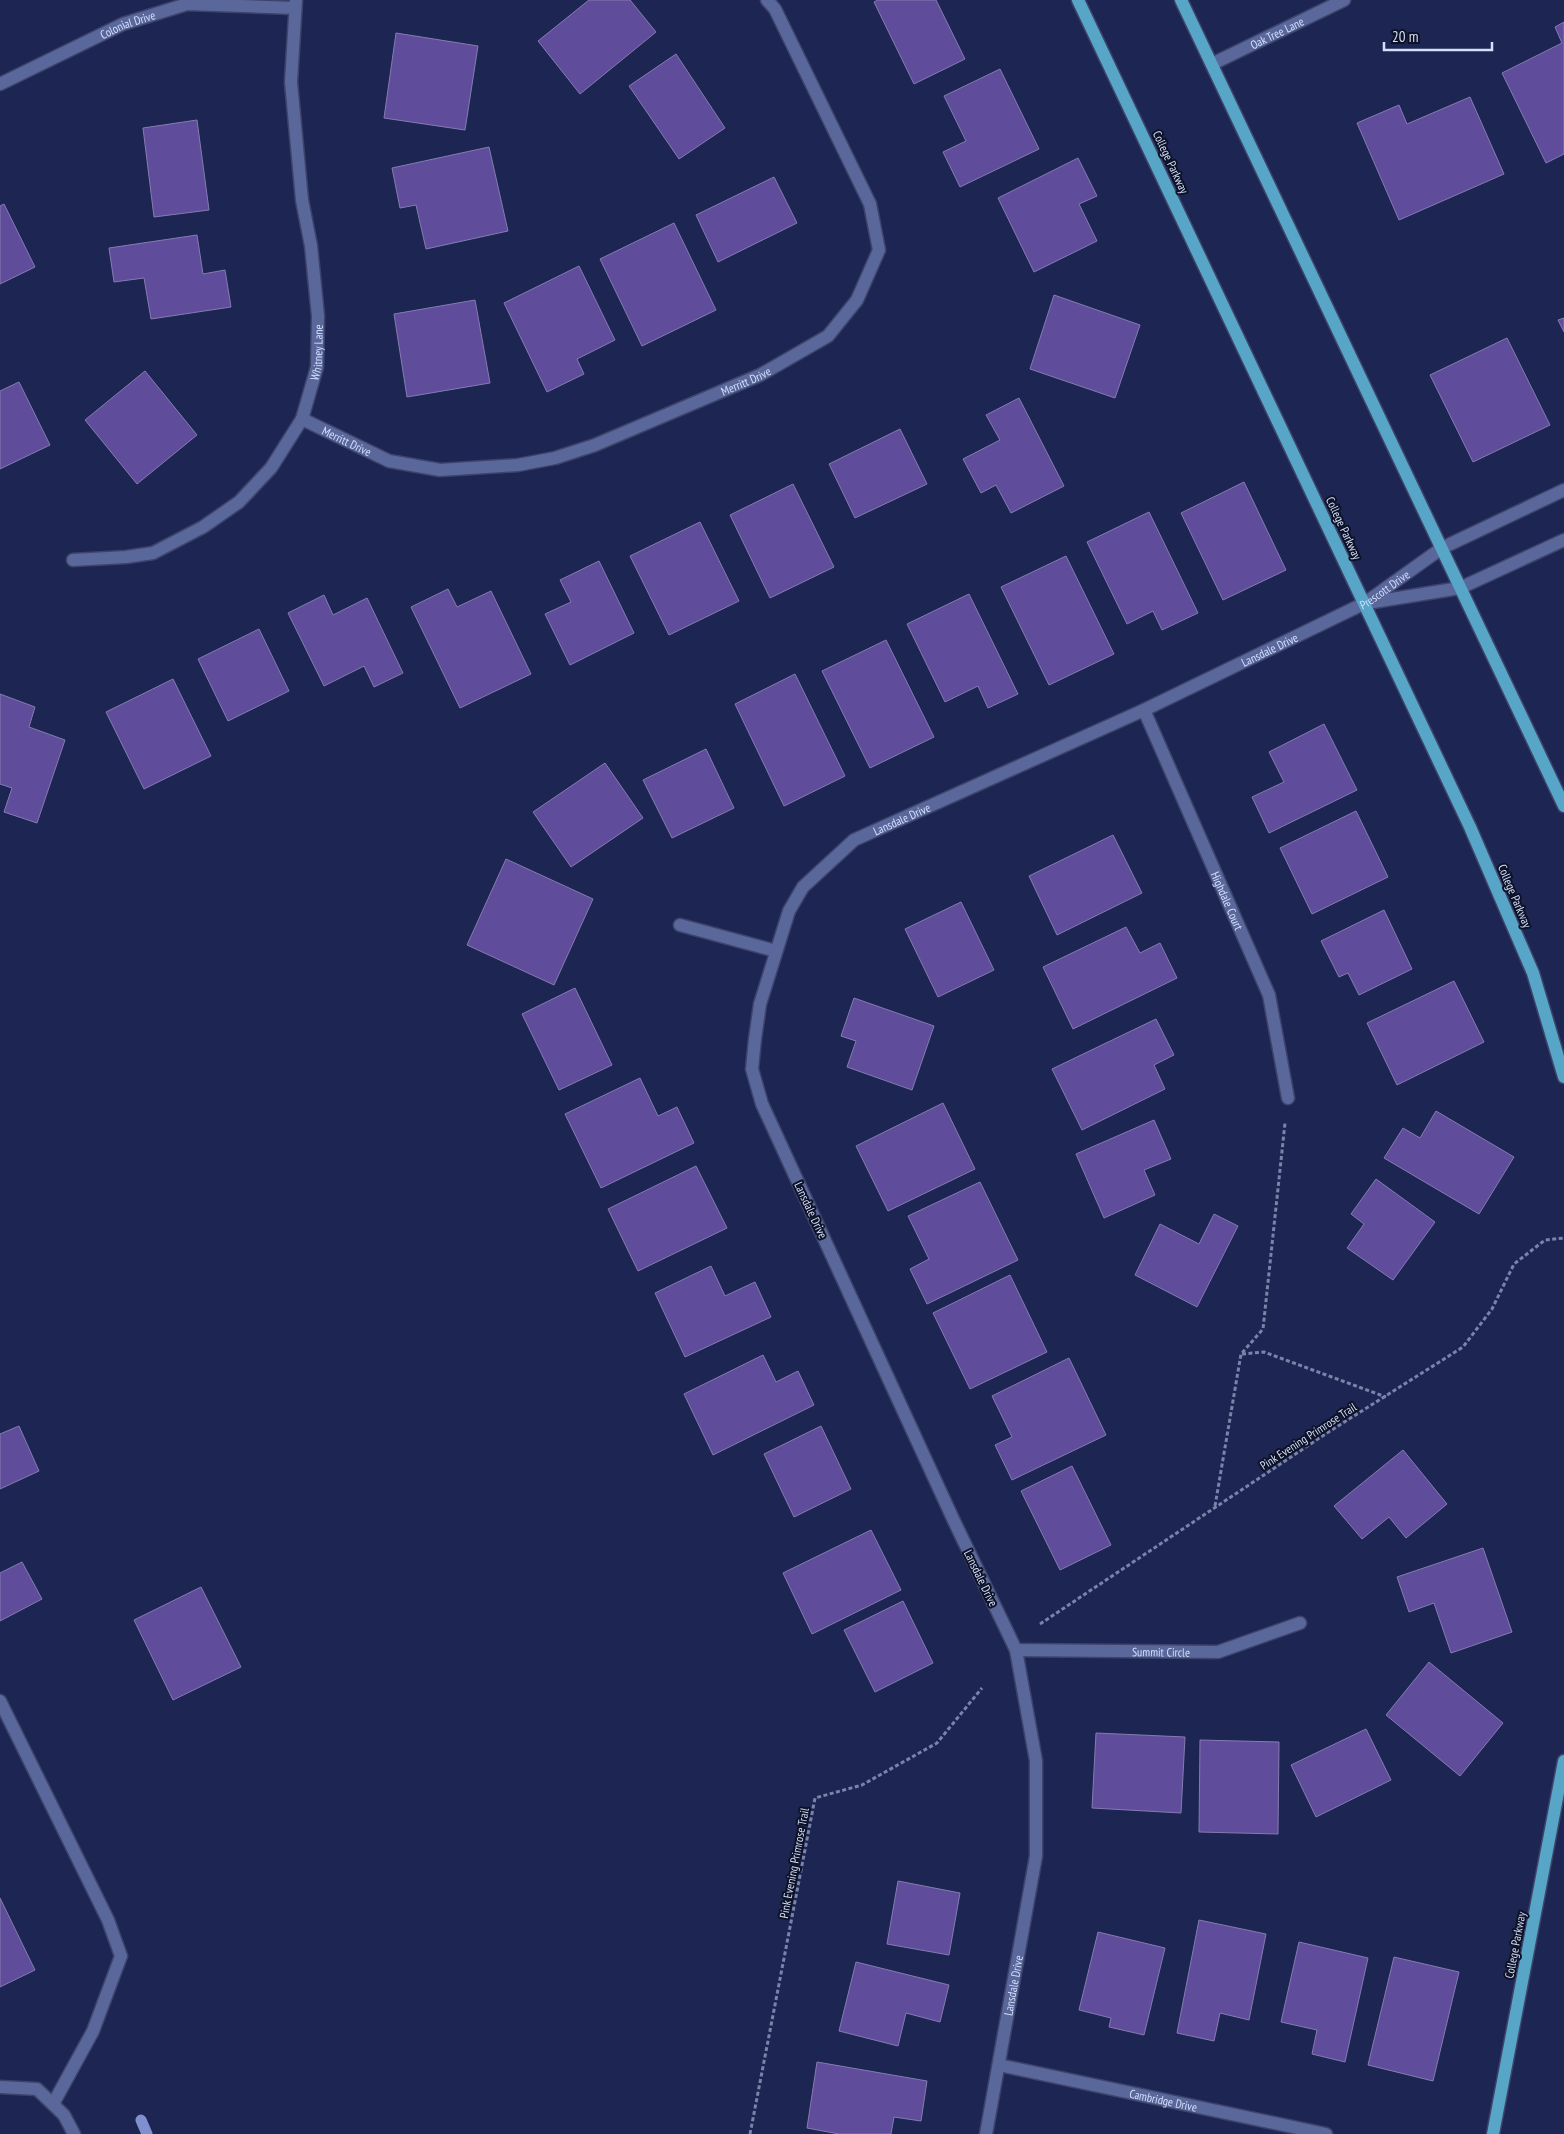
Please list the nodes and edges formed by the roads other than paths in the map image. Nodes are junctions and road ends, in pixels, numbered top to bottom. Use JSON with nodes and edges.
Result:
{"nodes":[{"id":1,"x":768,"y":0,"type":"edge"},
{"id":2,"x":1078,"y":0,"type":"edge"},
{"id":3,"x":1181,"y":0,"type":"edge"},
{"id":4,"x":1344,"y":0,"type":"edge"},
{"id":5,"x":295,"y":4,"type":"edge"},
{"id":6,"x":1212,"y":64,"type":"junction"},
{"id":7,"x":0,"y":84,"type":"edge"},
{"id":8,"x":302,"y":419,"type":"junction"},
{"id":9,"x":1564,"y":490,"type":"edge"},
{"id":10,"x":1564,"y":540,"type":"edge"},
{"id":11,"x":1442,"y":548,"type":"junction"},
{"id":12,"x":73,"y":560,"type":"dead end"},
{"id":13,"x":1460,"y":588,"type":"junction"},
{"id":14,"x":1365,"y":603,"type":"junction"},
{"id":15,"x":1144,"y":710,"type":"junction"},
{"id":16,"x":1564,"y":806,"type":"edge"},
{"id":17,"x":680,"y":925,"type":"dead end"},
{"id":18,"x":776,"y":952,"type":"junction"},
{"id":19,"x":1564,"y":1077,"type":"edge"},
{"id":20,"x":1288,"y":1098,"type":"road end"},
{"id":21,"x":1300,"y":1623,"type":"dead end"},
{"id":22,"x":1016,"y":1650,"type":"junction"},
{"id":23,"x":0,"y":1701,"type":"edge"},
{"id":24,"x":1564,"y":1761,"type":"edge"},
{"id":25,"x":999,"y":2065,"type":"junction"},
{"id":26,"x":0,"y":2087,"type":"edge"},
{"id":27,"x":53,"y":2104,"type":"junction"},
{"id":28,"x":74,"y":2134,"type":"edge"},
{"id":29,"x":986,"y":2134,"type":"edge"},
{"id":30,"x":1326,"y":2134,"type":"edge"},
{"id":31,"x":1493,"y":2134,"type":"edge"}],
"edges":[{"from":1,"to":8,"type":"street","name":"Merritt Drive"},
{"from":2,"to":14,"type":"main road","name":"College Parkway"},
{"from":3,"to":6,"type":"main road"},
{"from":4,"to":6,"type":"street","name":"Oak Tree Lane"},
{"from":5,"to":7,"type":"street","name":"Colonial Drive"},
{"from":5,"to":8,"type":"street","name":"Whitney Lane"},
{"from":6,"to":11,"type":"main road"},
{"from":8,"to":12,"type":"street","name":"Whitney Lane"},
{"from":9,"to":11,"type":"street","name":"Prescott Drive"},
{"from":10,"to":13,"type":"street","name":"Prescott Drive"},
{"from":11,"to":13,"type":"main road"},
{"from":11,"to":14,"type":"street","name":"Prescott Drive"},
{"from":13,"to":14,"type":"street","name":"Prescott Drive"},
{"from":13,"to":16,"type":"main road"},
{"from":14,"to":15,"type":"street","name":"Lansdale Drive"},
{"from":14,"to":19,"type":"main road","name":"College Parkway"},
{"from":15,"to":18,"type":"street","name":"Lansdale Drive"},
{"from":15,"to":20,"type":"street","name":"Highdale Court"},
{"from":17,"to":18,"type":"street"},
{"from":18,"to":22,"type":"street","name":"Lansdale Drive"},
{"from":21,"to":22,"type":"street","name":"Summit Circle"},
{"from":22,"to":25,"type":"street","name":"Lansdale Drive"},
{"from":23,"to":27,"type":"street"},
{"from":24,"to":31,"type":"main road","name":"College Parkway"},
{"from":25,"to":29,"type":"street","name":"Lansdale Drive"},
{"from":25,"to":30,"type":"street","name":"Cambridge Drive"},
{"from":26,"to":27,"type":"street"},
{"from":27,"to":28,"type":"street"}]}
